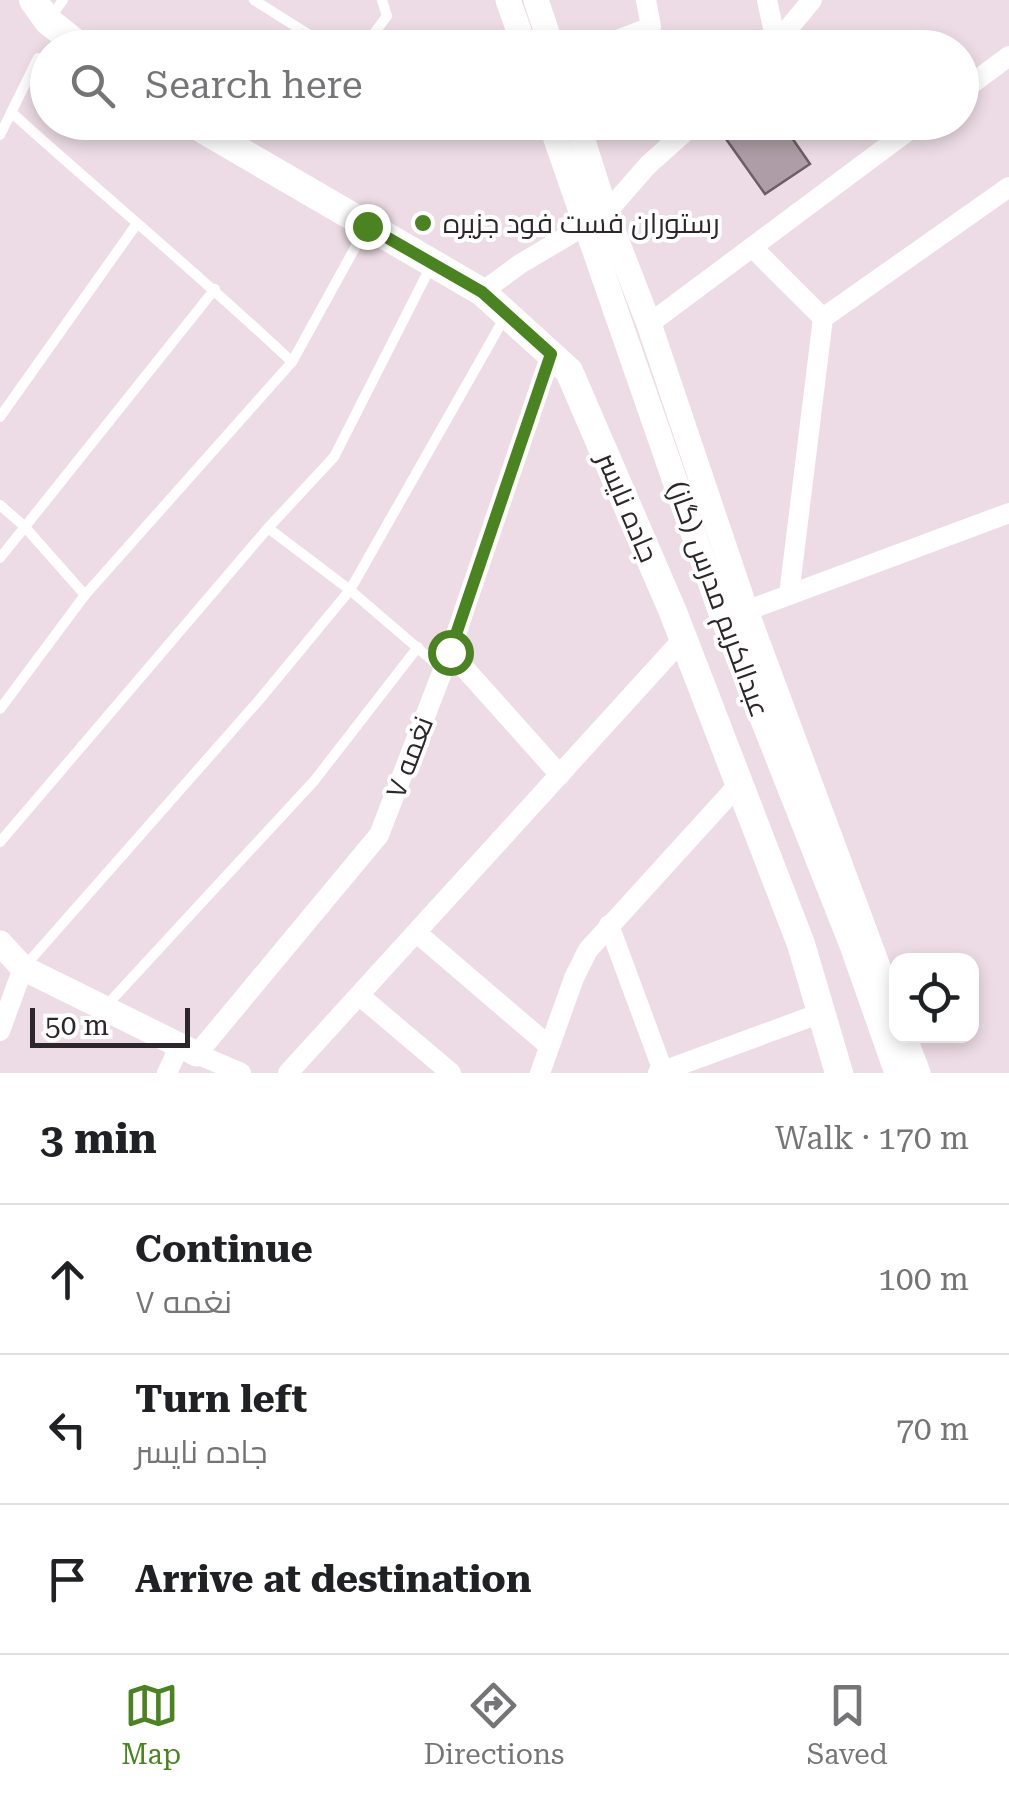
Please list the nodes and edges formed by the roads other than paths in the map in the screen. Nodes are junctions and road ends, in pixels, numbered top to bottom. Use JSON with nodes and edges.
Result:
{"nodes":[{"id":1,"x":254,"y":0,"type":"edge"},
{"id":2,"x":382,"y":0,"type":"edge"},
{"id":3,"x":508,"y":0,"type":"edge"},
{"id":4,"x":536,"y":0,"type":"edge"},
{"id":5,"x":646,"y":0,"type":"edge"},
{"id":6,"x":767,"y":0,"type":"edge"},
{"id":7,"x":812,"y":0,"type":"edge"},
{"id":8,"x":48,"y":7,"type":"edge"},
{"id":9,"x":67,"y":30,"type":"edge"},
{"id":10,"x":302,"y":30,"type":"edge"},
{"id":11,"x":376,"y":30,"type":"edge"},
{"id":12,"x":519,"y":30,"type":"edge"},
{"id":13,"x":546,"y":30,"type":"edge"},
{"id":14,"x":643,"y":30,"type":"edge"},
{"id":15,"x":772,"y":30,"type":"edge"},
{"id":16,"x":787,"y":30,"type":"edge"},
{"id":17,"x":1009,"y":56,"type":"edge"},
{"id":18,"x":30,"y":74,"type":"edge"},
{"id":19,"x":979,"y":78,"type":"edge"},
{"id":20,"x":11,"y":112,"type":"junction"},
{"id":21,"x":30,"y":129,"type":"edge"},
{"id":22,"x":0,"y":135,"type":"edge"},
{"id":23,"x":42,"y":140,"type":"edge"},
{"id":24,"x":221,"y":140,"type":"edge"},
{"id":25,"x":559,"y":140,"type":"edge"},
{"id":26,"x":581,"y":140,"type":"edge"},
{"id":27,"x":676,"y":140,"type":"edge"},
{"id":28,"x":896,"y":140,"type":"edge"},
{"id":29,"x":1009,"y":187,"type":"edge"},
{"id":30,"x":596,"y":218,"type":"junction"},
{"id":31,"x":136,"y":225,"type":"junction"},
{"id":32,"x":367,"y":226,"type":"junction"},
{"id":33,"x":752,"y":247,"type":"junction"},
{"id":34,"x":432,"y":263,"type":"junction"},
{"id":35,"x":216,"y":289,"type":"junction"},
{"id":36,"x":482,"y":292,"type":"junction"},
{"id":37,"x":506,"y":314,"type":"junction"},
{"id":38,"x":823,"y":318,"type":"junction"},
{"id":39,"x":650,"y":324,"type":"junction"},
{"id":40,"x":551,"y":354,"type":"junction"},
{"id":41,"x":292,"y":362,"type":"junction"},
{"id":42,"x":0,"y":417,"type":"edge"},
{"id":43,"x":0,"y":505,"type":"edge"},
{"id":44,"x":1009,"y":513,"type":"edge"},
{"id":45,"x":24,"y":526,"type":"junction"},
{"id":46,"x":268,"y":528,"type":"junction"},
{"id":47,"x":0,"y":558,"type":"edge"},
{"id":48,"x":350,"y":590,"type":"junction"},
{"id":49,"x":86,"y":595,"type":"junction"},
{"id":50,"x":789,"y":595,"type":"junction"},
{"id":51,"x":746,"y":611,"type":"junction"},
{"id":52,"x":683,"y":639,"type":"junction"},
{"id":53,"x":418,"y":647,"type":"junction"},
{"id":54,"x":446,"y":661,"type":"junction"},
{"id":55,"x":0,"y":708,"type":"edge"},
{"id":56,"x":560,"y":775,"type":"junction"},
{"id":57,"x":739,"y":784,"type":"junction"},
{"id":58,"x":0,"y":842,"type":"edge"},
{"id":59,"x":609,"y":925,"type":"junction"},
{"id":60,"x":418,"y":933,"type":"junction"},
{"id":61,"x":0,"y":943,"type":"edge"},
{"id":62,"x":23,"y":968,"type":"junction"},
{"id":63,"x":360,"y":996,"type":"junction"},
{"id":64,"x":889,"y":996,"type":"edge"},
{"id":65,"x":106,"y":1006,"type":"junction"},
{"id":66,"x":821,"y":1014,"type":"junction"},
{"id":67,"x":0,"y":1031,"type":"edge"},
{"id":68,"x":907,"y":1043,"type":"edge"},
{"id":69,"x":549,"y":1046,"type":"junction"},
{"id":70,"x":189,"y":1049,"type":"junction"},
{"id":71,"x":660,"y":1072,"type":"edge"},
{"id":72,"x":167,"y":1073,"type":"edge"},
{"id":73,"x":241,"y":1073,"type":"edge"},
{"id":74,"x":288,"y":1073,"type":"edge"},
{"id":75,"x":451,"y":1073,"type":"edge"},
{"id":76,"x":540,"y":1073,"type":"edge"},
{"id":77,"x":839,"y":1073,"type":"edge"},
{"id":78,"x":897,"y":1073,"type":"edge"},
{"id":79,"x":918,"y":1073,"type":"edge"}],
"edges":[{"from":1,"to":10,"type":"lane"},
{"from":2,"to":11,"type":"lane"},
{"from":3,"to":12,"type":"street"},
{"from":4,"to":13,"type":"street"},
{"from":5,"to":14,"type":"street"},
{"from":6,"to":15,"type":"street"},
{"from":7,"to":16,"type":"street"},
{"from":8,"to":9,"type":"main road"},
{"from":17,"to":19,"type":"street"},
{"from":18,"to":20,"type":"lane"},
{"from":20,"to":21,"type":"lane"},
{"from":20,"to":22,"type":"lane"},
{"from":23,"to":31,"type":"lane"},
{"from":24,"to":32,"type":"main road","name":"جاده نایسر"},
{"from":25,"to":30,"type":"street","name":"عبدالکریم مدرس (گاز)"},
{"from":26,"to":30,"type":"street","name":"عبدالکریم مدرس (گاز)"},
{"from":27,"to":30,"type":"street"},
{"from":28,"to":33,"type":"street"},
{"from":29,"to":38,"type":"street"},
{"from":30,"to":36,"type":"street"},
{"from":30,"to":39,"type":"street","name":"عبدالکریم مدرس (گاز)"},
{"from":30,"to":78,"type":"street","name":"عبدالکریم مدرس (گاز)"},
{"from":31,"to":35,"type":"lane"},
{"from":31,"to":42,"type":"lane"},
{"from":32,"to":34,"type":"main road","name":"جاده نایسر"},
{"from":32,"to":41,"type":"lane"},
{"from":33,"to":38,"type":"street"},
{"from":33,"to":39,"type":"street"},
{"from":34,"to":36,"type":"main road","name":"جاده نایسر"},
{"from":34,"to":46,"type":"lane"},
{"from":35,"to":41,"type":"lane"},
{"from":35,"to":45,"type":"lane"},
{"from":36,"to":37,"type":"main road","name":"جاده نایسر"},
{"from":37,"to":40,"type":"main road","name":"جاده نایسر"},
{"from":37,"to":48,"type":"lane"},
{"from":38,"to":50,"type":"street"},
{"from":39,"to":51,"type":"street","name":"عبدالکریم مدرس (گاز)"},
{"from":40,"to":52,"type":"main road","name":"جاده نایسر"},
{"from":40,"to":54,"type":"street","name":"نغمه ۷"},
{"from":41,"to":49,"type":"lane"},
{"from":43,"to":45,"type":"lane"},
{"from":44,"to":50,"type":"street"},
{"from":45,"to":47,"type":"lane"},
{"from":45,"to":49,"type":"lane"},
{"from":46,"to":48,"type":"lane"},
{"from":46,"to":58,"type":"lane"},
{"from":48,"to":53,"type":"lane"},
{"from":48,"to":62,"type":"lane"},
{"from":49,"to":55,"type":"lane"},
{"from":50,"to":51,"type":"street"},
{"from":51,"to":64,"type":"street","name":"عبدالکریم مدرس (گاز)"},
{"from":52,"to":56,"type":"street"},
{"from":52,"to":57,"type":"main road","name":"جاده نایسر"},
{"from":53,"to":54,"type":"lane"},
{"from":53,"to":65,"type":"lane"},
{"from":54,"to":56,"type":"street"},
{"from":54,"to":70,"type":"street","name":"نغمه ۷"},
{"from":56,"to":60,"type":"street"},
{"from":57,"to":59,"type":"street"},
{"from":57,"to":66,"type":"main road","name":"جاده نایسر"},
{"from":59,"to":69,"type":"street"},
{"from":59,"to":71,"type":"street"},
{"from":60,"to":63,"type":"street"},
{"from":60,"to":69,"type":"street"},
{"from":61,"to":62,"type":"street"},
{"from":62,"to":65,"type":"street"},
{"from":62,"to":67,"type":"street"},
{"from":63,"to":74,"type":"street"},
{"from":63,"to":75,"type":"street"},
{"from":65,"to":70,"type":"street"},
{"from":66,"to":71,"type":"street"},
{"from":66,"to":77,"type":"main road","name":"جاده نایسر"},
{"from":68,"to":79,"type":"street"},
{"from":69,"to":76,"type":"street"},
{"from":70,"to":72,"type":"street","name":"نغمه ۷"},
{"from":70,"to":73,"type":"street"}]}
